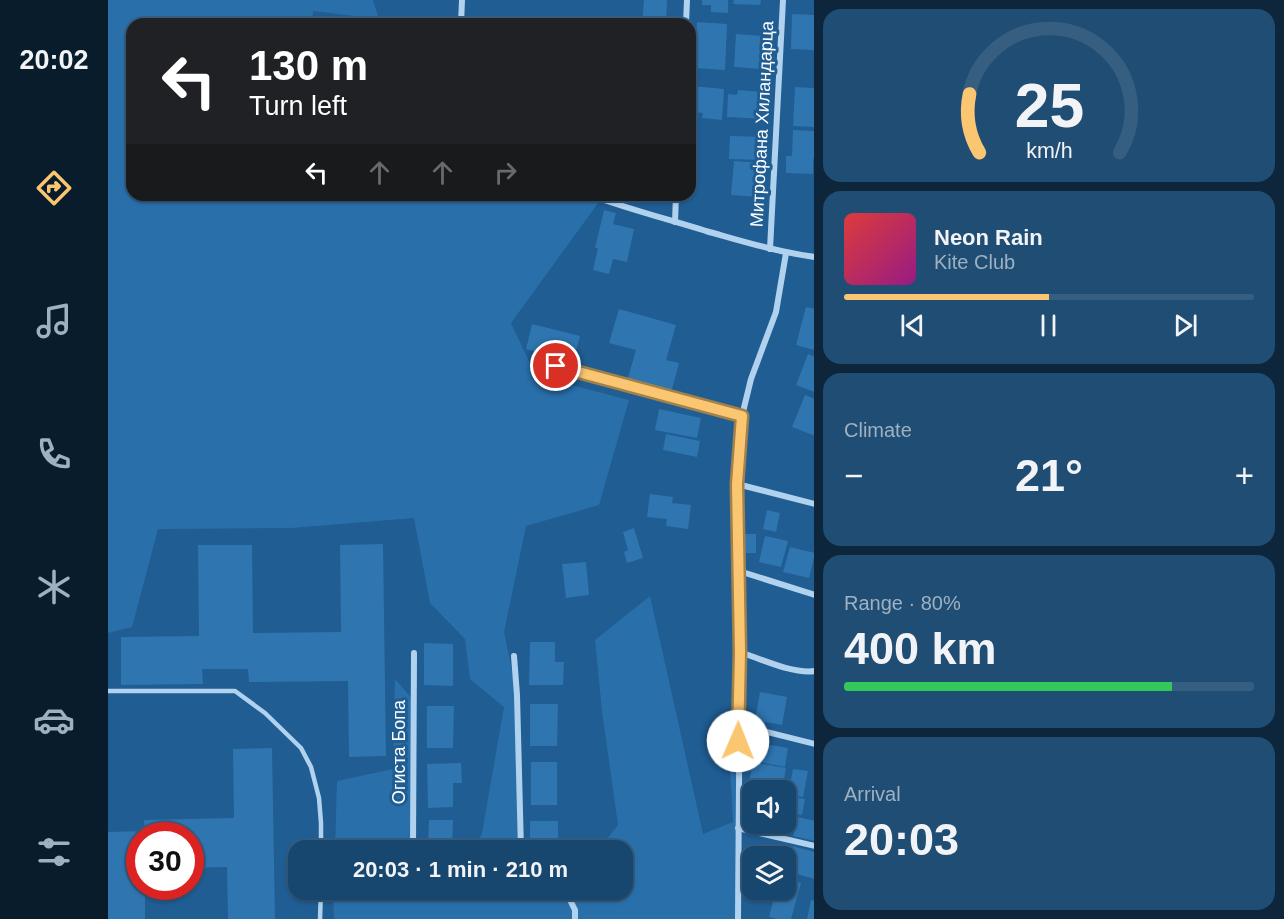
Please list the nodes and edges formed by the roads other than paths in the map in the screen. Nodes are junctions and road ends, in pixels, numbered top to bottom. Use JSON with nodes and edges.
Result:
{"nodes":[{"id":1,"x":462,"y":0,"type":"edge"},
{"id":2,"x":687,"y":0,"type":"edge"},
{"id":3,"x":783,"y":0,"type":"edge"},
{"id":4,"x":461,"y":18,"type":"edge"},
{"id":5,"x":686,"y":18,"type":"edge"},
{"id":6,"x":609,"y":201,"type":"edge"},
{"id":7,"x":676,"y":201,"type":"edge"},
{"id":8,"x":675,"y":222,"type":"junction"},
{"id":9,"x":770,"y":249,"type":"junction"},
{"id":10,"x":786,"y":253,"type":"junction"},
{"id":11,"x":814,"y":257,"type":"edge"},
{"id":12,"x":556,"y":366,"type":"dead end"},
{"id":13,"x":742,"y":416,"type":"junction"},
{"id":14,"x":737,"y":484,"type":"junction"},
{"id":15,"x":814,"y":504,"type":"edge"},
{"id":16,"x":739,"y":570,"type":"junction"},
{"id":17,"x":814,"y":596,"type":"edge"},
{"id":18,"x":740,"y":652,"type":"junction"},
{"id":19,"x":414,"y":653,"type":"dead end"},
{"id":20,"x":514,"y":656,"type":"dead end"},
{"id":21,"x":814,"y":671,"type":"edge"},
{"id":22,"x":108,"y":690,"type":"edge"},
{"id":23,"x":739,"y":724,"type":"junction"},
{"id":24,"x":814,"y":744,"type":"edge"},
{"id":25,"x":738,"y":828,"type":"junction"},
{"id":26,"x":321,"y":840,"type":"edge"},
{"id":27,"x":413,"y":840,"type":"edge"},
{"id":28,"x":521,"y":840,"type":"edge"},
{"id":29,"x":814,"y":846,"type":"edge"},
{"id":30,"x":321,"y":900,"type":"edge"},
{"id":31,"x":570,"y":900,"type":"edge"},
{"id":32,"x":320,"y":919,"type":"edge"},
{"id":33,"x":575,"y":919,"type":"edge"},
{"id":34,"x":738,"y":919,"type":"edge"}],
"edges":[{"from":1,"to":4,"type":"street"},
{"from":2,"to":5,"type":"street"},
{"from":3,"to":9,"type":"street","name":"Митрофана Хиландарца"},
{"from":6,"to":8,"type":"street"},
{"from":7,"to":8,"type":"street"},
{"from":8,"to":9,"type":"street"},
{"from":9,"to":10,"type":"street"},
{"from":10,"to":11,"type":"street"},
{"from":10,"to":13,"type":"street"},
{"from":12,"to":13,"type":"lane"},
{"from":13,"to":14,"type":"street"},
{"from":14,"to":15,"type":"street"},
{"from":14,"to":16,"type":"street"},
{"from":16,"to":17,"type":"street"},
{"from":16,"to":18,"type":"street"},
{"from":18,"to":21,"type":"street"},
{"from":18,"to":23,"type":"street"},
{"from":19,"to":27,"type":"street","name":"Огиста Бопа"},
{"from":20,"to":28,"type":"street"},
{"from":22,"to":26,"type":"lane"},
{"from":23,"to":24,"type":"street"},
{"from":23,"to":25,"type":"street"},
{"from":25,"to":29,"type":"street"},
{"from":25,"to":34,"type":"street"},
{"from":30,"to":32,"type":"lane"},
{"from":31,"to":33,"type":"street"}]}
